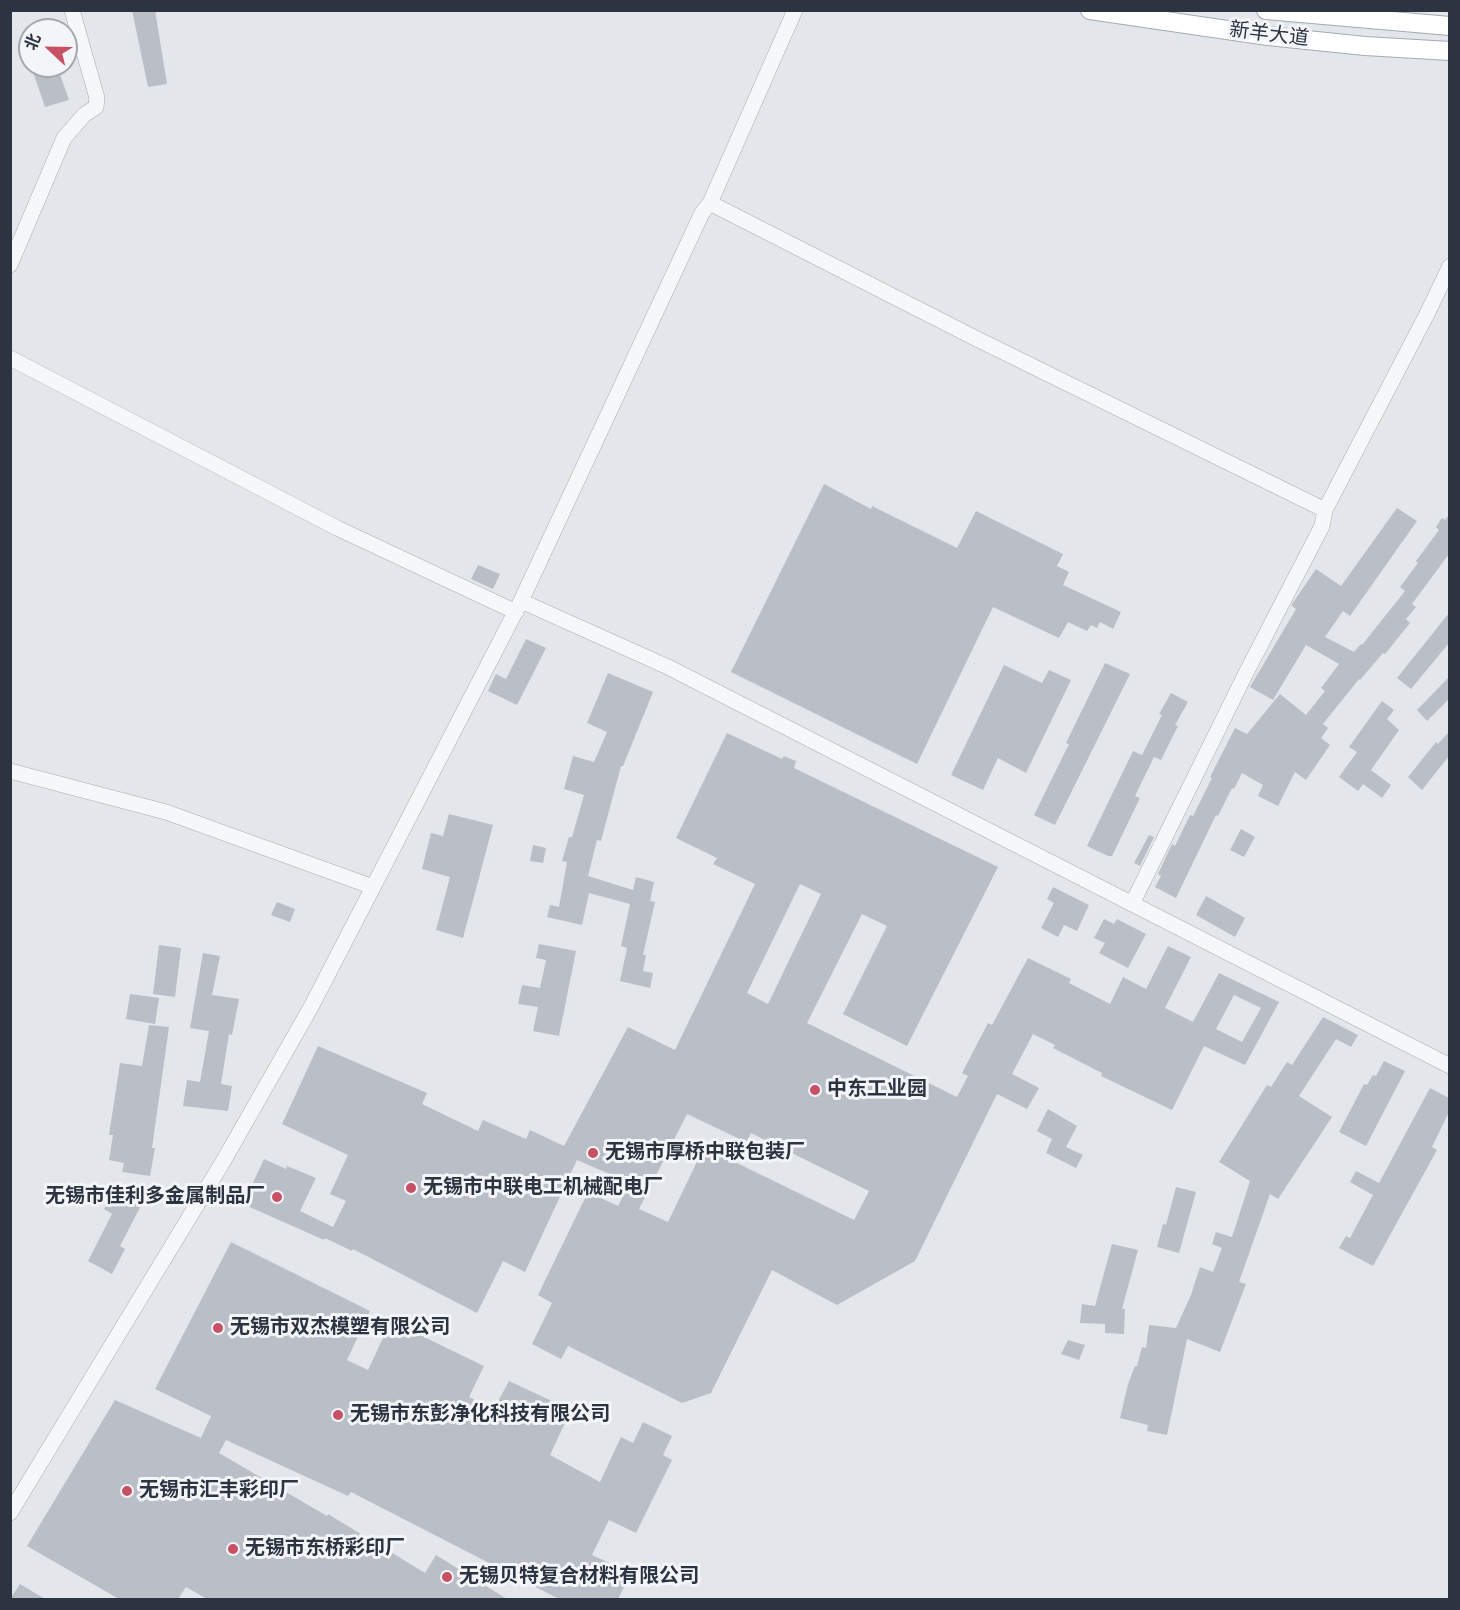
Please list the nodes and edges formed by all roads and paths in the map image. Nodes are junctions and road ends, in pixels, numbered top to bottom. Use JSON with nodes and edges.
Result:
{"nodes":[{"id":1,"x":72,"y":10,"type":"edge"},
{"id":2,"x":795,"y":10,"type":"edge"},
{"id":3,"x":1090,"y":10,"type":"edge"},
{"id":4,"x":1266,"y":10,"type":"edge"},
{"id":5,"x":1449,"y":27,"type":"edge"},
{"id":6,"x":1449,"y":51,"type":"edge"},
{"id":7,"x":710,"y":203,"type":"junction"},
{"id":8,"x":10,"y":265,"type":"edge"},
{"id":9,"x":1449,"y":266,"type":"edge"},
{"id":10,"x":10,"y":358,"type":"edge"},
{"id":11,"x":1325,"y":510,"type":"junction"},
{"id":12,"x":519,"y":607,"type":"junction"},
{"id":13,"x":10,"y":771,"type":"edge"},
{"id":14,"x":374,"y":887,"type":"junction"},
{"id":15,"x":1132,"y":904,"type":"junction"},
{"id":16,"x":1449,"y":1066,"type":"edge"},
{"id":17,"x":10,"y":1513,"type":"edge"}],
"edges":[{"from":1,"to":8,"type":"street"},
{"from":2,"to":7,"type":"street"},
{"from":3,"to":6,"type":"main road","name":"新羊大道"},
{"from":4,"to":5,"type":"main road","name":"新羊大道"},
{"from":7,"to":11,"type":"street"},
{"from":7,"to":12,"type":"street"},
{"from":9,"to":11,"type":"street"},
{"from":10,"to":12,"type":"street"},
{"from":11,"to":15,"type":"street"},
{"from":12,"to":14,"type":"street"},
{"from":12,"to":15,"type":"street"},
{"from":13,"to":14,"type":"street"},
{"from":14,"to":17,"type":"street"},
{"from":15,"to":16,"type":"street"}]}
